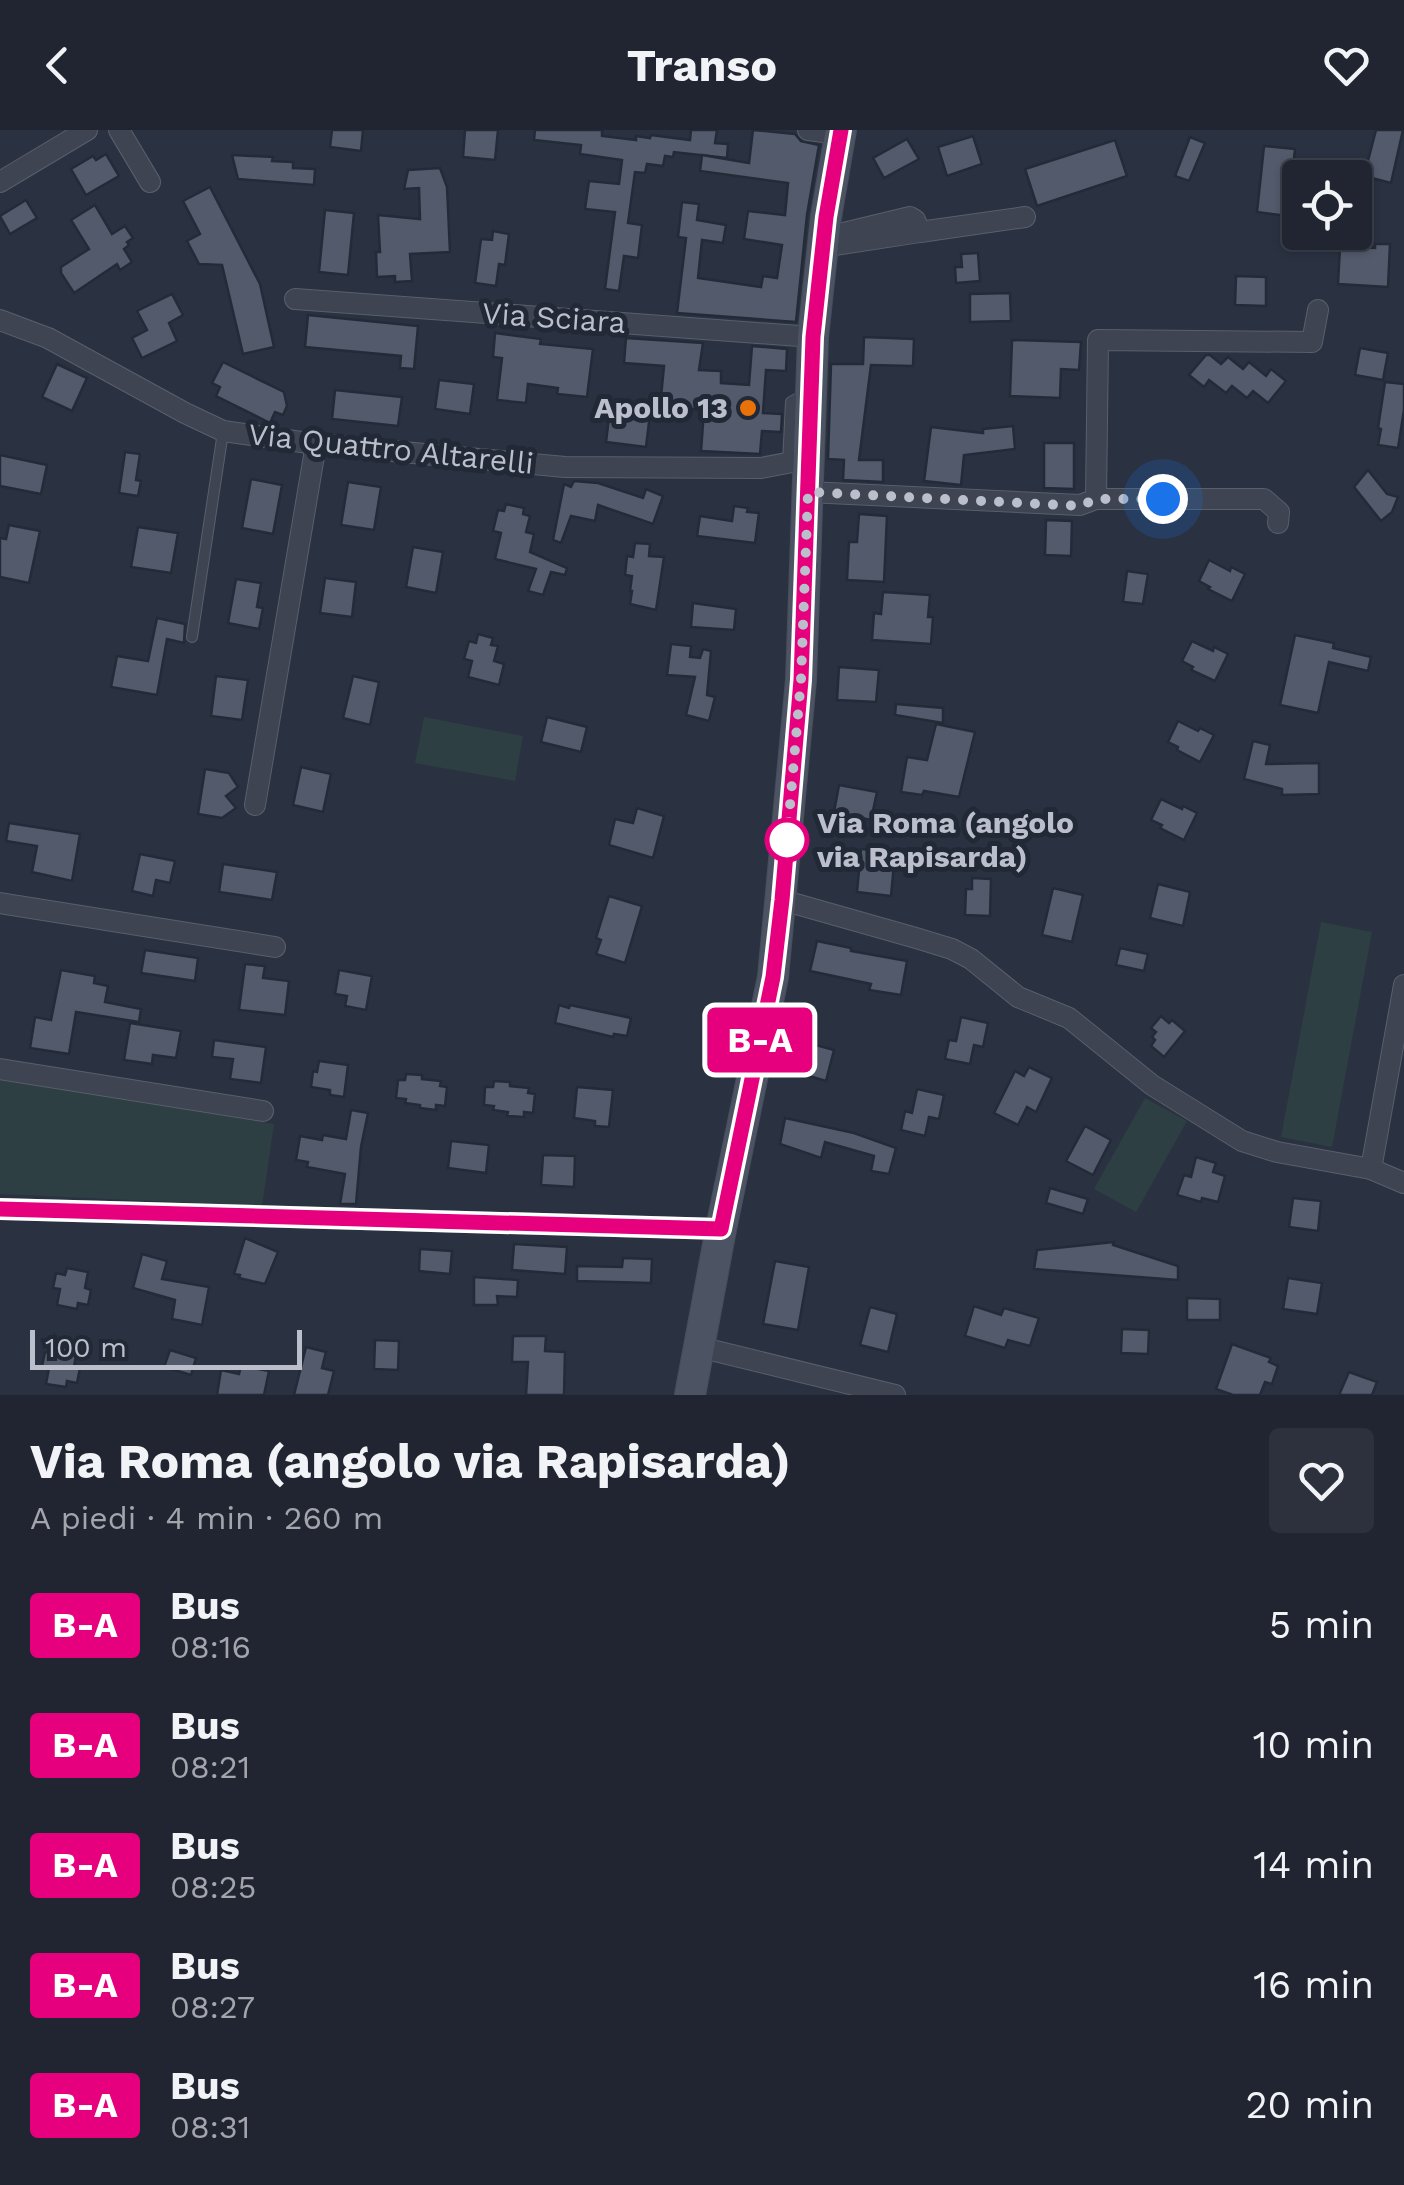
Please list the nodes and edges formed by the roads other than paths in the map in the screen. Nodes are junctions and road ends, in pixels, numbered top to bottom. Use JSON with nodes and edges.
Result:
{"nodes":[{"id":1,"x":87,"y":130,"type":"edge"},
{"id":2,"x":119,"y":130,"type":"edge"},
{"id":3,"x":808,"y":130,"type":"edge"},
{"id":4,"x":841,"y":132,"type":"edge"},
{"id":5,"x":0,"y":182,"type":"edge"},
{"id":6,"x":150,"y":182,"type":"dead end"},
{"id":7,"x":1025,"y":216,"type":"dead end"},
{"id":8,"x":823,"y":243,"type":"junction"},
{"id":9,"x":295,"y":299,"type":"dead end"},
{"id":10,"x":1318,"y":310,"type":"dead end"},
{"id":11,"x":0,"y":320,"type":"edge"},
{"id":12,"x":813,"y":337,"type":"junction"},
{"id":13,"x":224,"y":431,"type":"junction"},
{"id":14,"x":316,"y":444,"type":"junction"},
{"id":15,"x":798,"y":461,"type":"junction"},
{"id":16,"x":808,"y":492,"type":"junction"},
{"id":17,"x":1096,"y":499,"type":"junction"},
{"id":18,"x":1278,"y":523,"type":"dead end"},
{"id":19,"x":192,"y":638,"type":"dead end"},
{"id":20,"x":256,"y":805,"type":"dead end"},
{"id":21,"x":782,"y":900,"type":"junction"},
{"id":22,"x":0,"y":903,"type":"edge"},
{"id":23,"x":275,"y":947,"type":"dead end"},
{"id":24,"x":1404,"y":985,"type":"edge"},
{"id":25,"x":0,"y":1069,"type":"edge"},
{"id":26,"x":262,"y":1112,"type":"dead end"},
{"id":27,"x":1372,"y":1169,"type":"junction"},
{"id":28,"x":1404,"y":1183,"type":"edge"},
{"id":29,"x":0,"y":1209,"type":"edge"},
{"id":30,"x":721,"y":1229,"type":"junction"},
{"id":31,"x":698,"y":1347,"type":"junction"},
{"id":32,"x":690,"y":1395,"type":"edge"},
{"id":33,"x":896,"y":1395,"type":"edge"}],
"edges":[{"from":1,"to":5,"type":"street"},
{"from":2,"to":6,"type":"street"},
{"from":3,"to":4,"type":"street"},
{"from":4,"to":8,"type":"main road"},
{"from":7,"to":8,"type":"street"},
{"from":8,"to":12,"type":"main road"},
{"from":9,"to":12,"type":"street","name":"Via Sciara"},
{"from":10,"to":17,"type":"street"},
{"from":11,"to":13,"type":"street","name":"Via Quattro Altarelli"},
{"from":12,"to":15,"type":"main road"},
{"from":13,"to":14,"type":"street","name":"Via Quattro Altarelli"},
{"from":13,"to":19,"type":"lane"},
{"from":14,"to":15,"type":"street","name":"Via Quattro Altarelli"},
{"from":14,"to":20,"type":"street"},
{"from":15,"to":16,"type":"main road"},
{"from":16,"to":17,"type":"street"},
{"from":16,"to":21,"type":"main road"},
{"from":17,"to":18,"type":"street"},
{"from":21,"to":27,"type":"street"},
{"from":21,"to":30,"type":"main road"},
{"from":22,"to":23,"type":"street"},
{"from":24,"to":27,"type":"street"},
{"from":25,"to":26,"type":"street"},
{"from":27,"to":28,"type":"street"},
{"from":29,"to":30,"type":"street"},
{"from":30,"to":31,"type":"main road"},
{"from":31,"to":32,"type":"main road"},
{"from":31,"to":33,"type":"street"}]}
